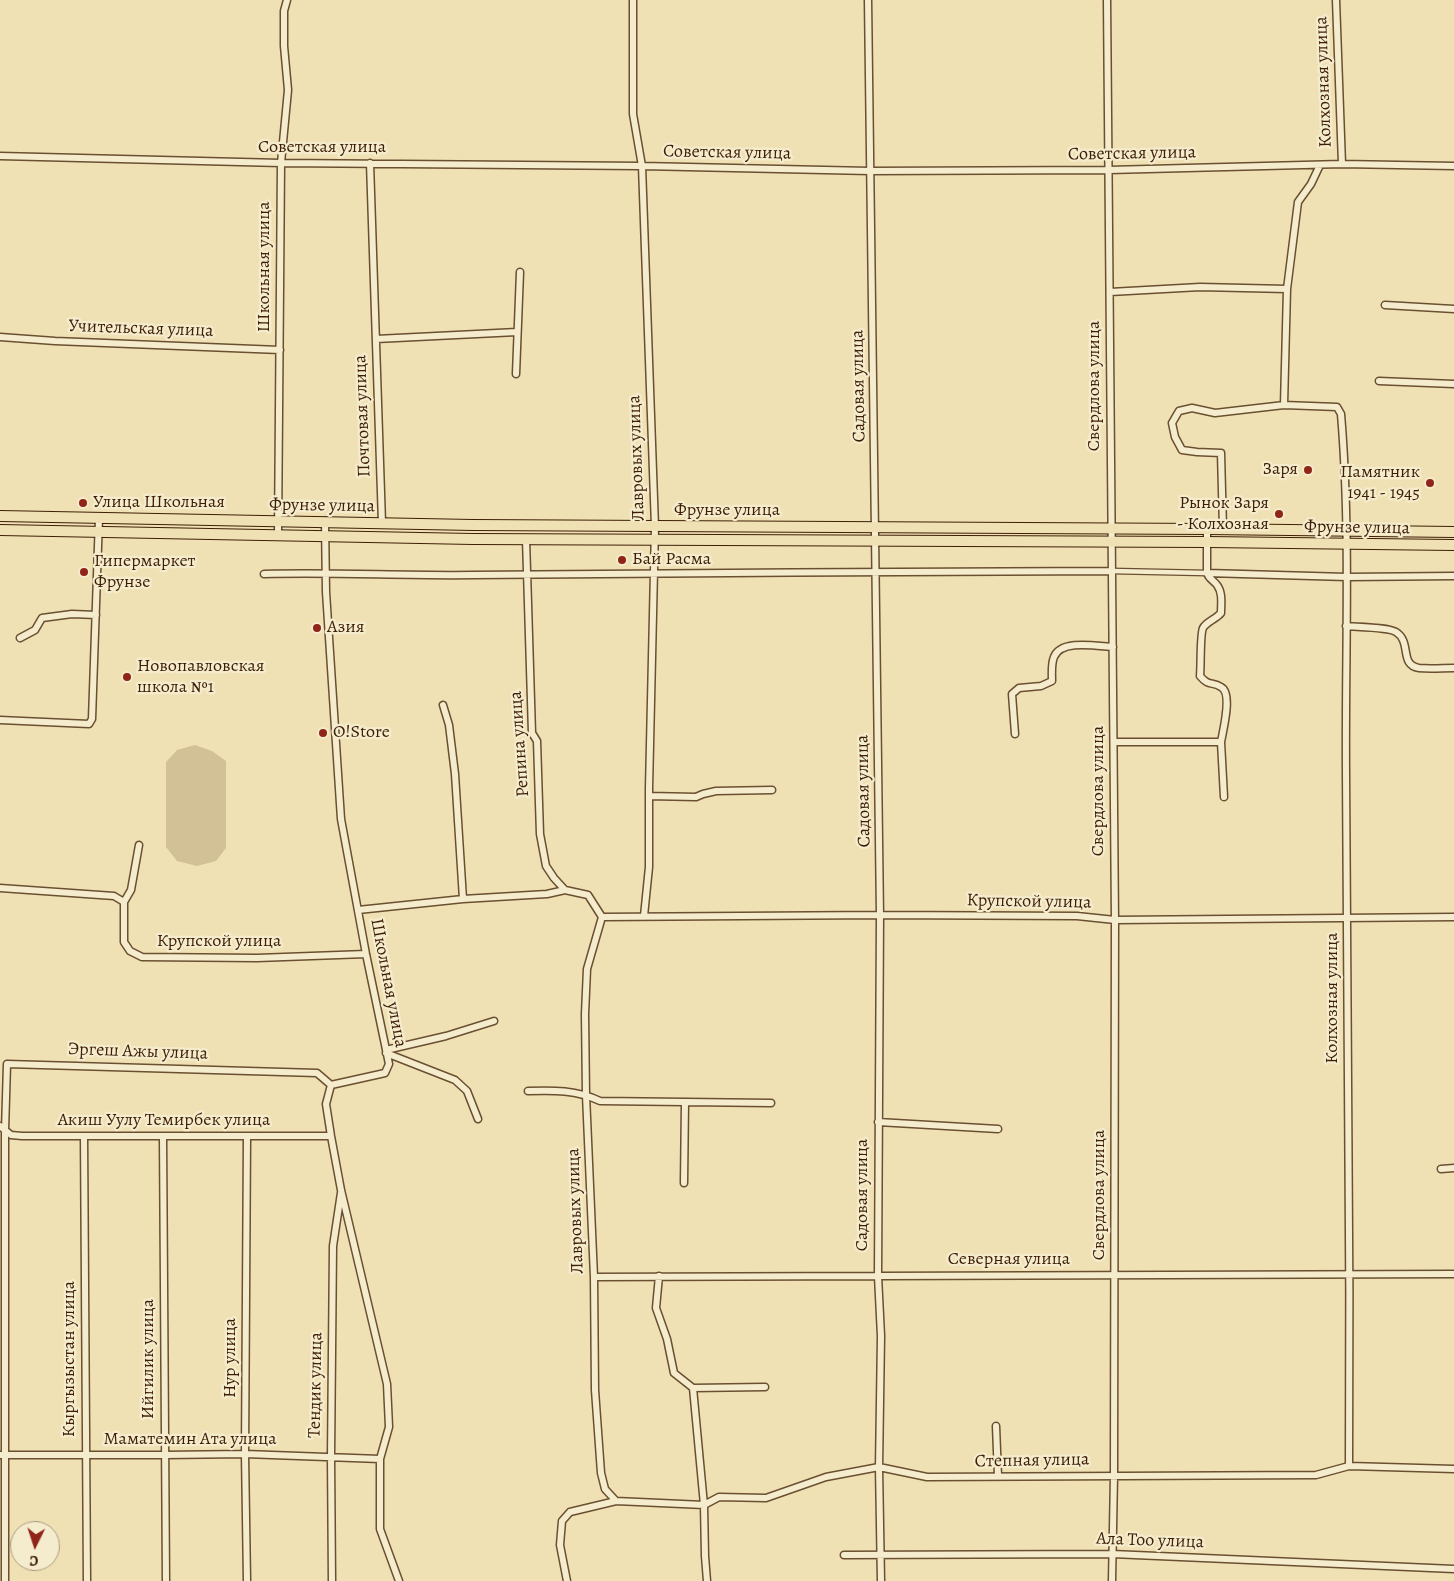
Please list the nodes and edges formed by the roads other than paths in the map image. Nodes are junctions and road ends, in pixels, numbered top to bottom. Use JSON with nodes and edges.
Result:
{"nodes":[{"id":1,"x":287,"y":0,"type":"edge"},
{"id":2,"x":633,"y":0,"type":"edge"},
{"id":3,"x":868,"y":0,"type":"edge"},
{"id":4,"x":1107,"y":0,"type":"edge"},
{"id":5,"x":1336,"y":0,"type":"edge"},
{"id":6,"x":0,"y":156,"type":"edge"},
{"id":7,"x":281,"y":163,"type":"junction"},
{"id":8,"x":370,"y":163,"type":"junction"},
{"id":9,"x":1342,"y":164,"type":"junction"},
{"id":10,"x":1320,"y":165,"type":"junction"},
{"id":11,"x":642,"y":166,"type":"junction"},
{"id":12,"x":1454,"y":166,"type":"edge"},
{"id":13,"x":1109,"y":170,"type":"junction"},
{"id":14,"x":870,"y":171,"type":"junction"},
{"id":15,"x":520,"y":272,"type":"dead end"},
{"id":16,"x":1287,"y":289,"type":"junction"},
{"id":17,"x":1110,"y":292,"type":"junction"},
{"id":18,"x":1385,"y":306,"type":"dead end"},
{"id":19,"x":1454,"y":309,"type":"edge"},
{"id":20,"x":518,"y":332,"type":"junction"},
{"id":21,"x":0,"y":337,"type":"edge"},
{"id":22,"x":376,"y":339,"type":"junction"},
{"id":23,"x":280,"y":350,"type":"junction"},
{"id":24,"x":516,"y":374,"type":"dead end"},
{"id":25,"x":1379,"y":381,"type":"dead end"},
{"id":26,"x":1454,"y":384,"type":"edge"},
{"id":27,"x":1284,"y":405,"type":"junction"},
{"id":28,"x":0,"y":516,"type":"edge"},
{"id":29,"x":98,"y":518,"type":"junction"},
{"id":30,"x":279,"y":521,"type":"junction"},
{"id":31,"x":325,"y":521,"type":"junction"},
{"id":32,"x":382,"y":523,"type":"junction"},
{"id":33,"x":655,"y":527,"type":"junction"},
{"id":34,"x":876,"y":528,"type":"junction"},
{"id":35,"x":1110,"y":528,"type":"junction"},
{"id":36,"x":1207,"y":529,"type":"junction"},
{"id":37,"x":1223,"y":529,"type":"junction"},
{"id":38,"x":0,"y":530,"type":"edge"},
{"id":39,"x":1347,"y":531,"type":"junction"},
{"id":40,"x":98,"y":532,"type":"junction"},
{"id":41,"x":1454,"y":532,"type":"edge"},
{"id":42,"x":278,"y":535,"type":"junction"},
{"id":43,"x":325,"y":536,"type":"junction"},
{"id":44,"x":526,"y":539,"type":"junction"},
{"id":45,"x":654,"y":540,"type":"junction"},
{"id":46,"x":876,"y":541,"type":"junction"},
{"id":47,"x":1111,"y":542,"type":"junction"},
{"id":48,"x":1207,"y":542,"type":"junction"},
{"id":49,"x":1347,"y":544,"type":"junction"},
{"id":50,"x":1454,"y":545,"type":"edge"},
{"id":51,"x":1111,"y":571,"type":"junction"},
{"id":52,"x":876,"y":572,"type":"junction"},
{"id":53,"x":326,"y":573,"type":"junction"},
{"id":54,"x":654,"y":573,"type":"junction"},
{"id":55,"x":1207,"y":573,"type":"junction"},
{"id":56,"x":264,"y":574,"type":"dead end"},
{"id":57,"x":527,"y":574,"type":"junction"},
{"id":58,"x":1347,"y":576,"type":"junction"},
{"id":59,"x":1454,"y":576,"type":"edge"},
{"id":60,"x":96,"y":615,"type":"junction"},
{"id":61,"x":1346,"y":626,"type":"junction"},
{"id":62,"x":20,"y":638,"type":"dead end"},
{"id":63,"x":1112,"y":647,"type":"junction"},
{"id":64,"x":1454,"y":668,"type":"edge"},
{"id":65,"x":442,"y":706,"type":"dead end"},
{"id":66,"x":0,"y":720,"type":"edge"},
{"id":67,"x":1015,"y":734,"type":"dead end"},
{"id":68,"x":1114,"y":742,"type":"junction"},
{"id":69,"x":1221,"y":742,"type":"junction"},
{"id":70,"x":772,"y":790,"type":"dead end"},
{"id":71,"x":649,"y":796,"type":"junction"},
{"id":72,"x":1224,"y":797,"type":"dead end"},
{"id":73,"x":139,"y":845,"type":"dead end"},
{"id":74,"x":0,"y":888,"type":"edge"},
{"id":75,"x":565,"y":890,"type":"junction"},
{"id":76,"x":463,"y":899,"type":"junction"},
{"id":77,"x":124,"y":902,"type":"junction"},
{"id":78,"x":358,"y":910,"type":"junction"},
{"id":79,"x":880,"y":915,"type":"junction"},
{"id":80,"x":644,"y":916,"type":"junction"},
{"id":81,"x":602,"y":917,"type":"junction"},
{"id":82,"x":1454,"y":917,"type":"edge"},
{"id":83,"x":1348,"y":918,"type":"junction"},
{"id":84,"x":1115,"y":920,"type":"junction"},
{"id":85,"x":366,"y":954,"type":"junction"},
{"id":86,"x":494,"y":1022,"type":"dead end"},
{"id":87,"x":386,"y":1052,"type":"junction"},
{"id":88,"x":331,"y":1085,"type":"junction"},
{"id":89,"x":528,"y":1091,"type":"dead end"},
{"id":90,"x":586,"y":1095,"type":"junction"},
{"id":91,"x":685,"y":1102,"type":"junction"},
{"id":92,"x":771,"y":1103,"type":"dead end"},
{"id":93,"x":478,"y":1119,"type":"dead end"},
{"id":94,"x":878,"y":1122,"type":"junction"},
{"id":95,"x":3,"y":1128,"type":"edge"},
{"id":96,"x":998,"y":1129,"type":"dead end"},
{"id":97,"x":84,"y":1136,"type":"junction"},
{"id":98,"x":247,"y":1136,"type":"junction"},
{"id":99,"x":331,"y":1136,"type":"junction"},
{"id":100,"x":163,"y":1137,"type":"junction"},
{"id":101,"x":1454,"y":1168,"type":"edge"},
{"id":102,"x":1441,"y":1169,"type":"dead end"},
{"id":103,"x":684,"y":1183,"type":"dead end"},
{"id":104,"x":341,"y":1190,"type":"junction"},
{"id":105,"x":1350,"y":1274,"type":"junction"},
{"id":106,"x":1454,"y":1274,"type":"edge"},
{"id":107,"x":1115,"y":1275,"type":"junction"},
{"id":108,"x":659,"y":1276,"type":"junction"},
{"id":109,"x":878,"y":1276,"type":"junction"},
{"id":110,"x":594,"y":1277,"type":"junction"},
{"id":111,"x":693,"y":1388,"type":"junction"},
{"id":112,"x":765,"y":1388,"type":"dead end"},
{"id":113,"x":996,"y":1426,"type":"dead end"},
{"id":114,"x":245,"y":1454,"type":"junction"},
{"id":115,"x":2,"y":1455,"type":"edge"},
{"id":116,"x":165,"y":1455,"type":"junction"},
{"id":117,"x":86,"y":1456,"type":"junction"},
{"id":118,"x":331,"y":1457,"type":"junction"},
{"id":119,"x":380,"y":1459,"type":"junction"},
{"id":120,"x":1349,"y":1466,"type":"junction"},
{"id":121,"x":879,"y":1468,"type":"junction"},
{"id":122,"x":1454,"y":1469,"type":"edge"},
{"id":123,"x":1114,"y":1475,"type":"junction"},
{"id":124,"x":998,"y":1476,"type":"junction"},
{"id":125,"x":616,"y":1501,"type":"junction"},
{"id":126,"x":704,"y":1505,"type":"junction"},
{"id":127,"x":881,"y":1554,"type":"junction"},
{"id":128,"x":1112,"y":1554,"type":"junction"},
{"id":129,"x":844,"y":1555,"type":"dead end"},
{"id":130,"x":1454,"y":1569,"type":"edge"},
{"id":131,"x":5,"y":1581,"type":"edge"},
{"id":132,"x":87,"y":1581,"type":"edge"},
{"id":133,"x":166,"y":1581,"type":"edge"},
{"id":134,"x":247,"y":1581,"type":"edge"},
{"id":135,"x":332,"y":1581,"type":"edge"},
{"id":136,"x":400,"y":1581,"type":"edge"},
{"id":137,"x":567,"y":1581,"type":"edge"},
{"id":138,"x":707,"y":1581,"type":"edge"},
{"id":139,"x":881,"y":1581,"type":"edge"},
{"id":140,"x":1112,"y":1581,"type":"edge"}],
"edges":[{"from":1,"to":7,"type":"street","name":"Школьная улица"},
{"from":2,"to":11,"type":"street","name":"Лавровых улица"},
{"from":3,"to":14,"type":"street","name":"Садовая улица"},
{"from":4,"to":13,"type":"street","name":"Свердлова улица"},
{"from":5,"to":9,"type":"street","name":"Колхозная улица"},
{"from":6,"to":7,"type":"street","name":"Советская улица"},
{"from":7,"to":8,"type":"street","name":"Советская улица"},
{"from":7,"to":23,"type":"street","name":"Школьная улица"},
{"from":8,"to":11,"type":"street","name":"Советская улица"},
{"from":8,"to":22,"type":"street","name":"Почтовая улица"},
{"from":9,"to":10,"type":"street","name":"Советская улица"},
{"from":9,"to":12,"type":"street","name":"Советская улица"},
{"from":10,"to":13,"type":"street","name":"Советская улица"},
{"from":10,"to":16,"type":"street"},
{"from":11,"to":14,"type":"street","name":"Советская улица"},
{"from":11,"to":33,"type":"street","name":"Лавровых улица"},
{"from":13,"to":14,"type":"street","name":"Советская улица"},
{"from":13,"to":17,"type":"street","name":"Свердлова улица"},
{"from":14,"to":34,"type":"street","name":"Садовая улица"},
{"from":15,"to":20,"type":"street"},
{"from":16,"to":17,"type":"street"},
{"from":16,"to":27,"type":"street"},
{"from":17,"to":35,"type":"street","name":"Свердлова улица"},
{"from":18,"to":19,"type":"street"},
{"from":20,"to":22,"type":"street","name":"Почтовая улица"},
{"from":20,"to":24,"type":"street"},
{"from":21,"to":23,"type":"street","name":"Учительская улица"},
{"from":22,"to":32,"type":"street","name":"Почтовая улица"},
{"from":23,"to":30,"type":"street","name":"Школьная улица"},
{"from":25,"to":26,"type":"street"},
{"from":27,"to":37,"type":"street"},
{"from":27,"to":39,"type":"street"},
{"from":28,"to":29,"type":"main road","name":"Фрунзе улица"},
{"from":29,"to":30,"type":"main road","name":"Фрунзе улица"},
{"from":29,"to":40,"type":"street"},
{"from":30,"to":31,"type":"main road","name":"Фрунзе улица"},
{"from":30,"to":42,"type":"street","name":"Школьная улица"},
{"from":31,"to":32,"type":"main road","name":"Фрунзе улица"},
{"from":31,"to":43,"type":"street","name":"Школьная улица"},
{"from":32,"to":33,"type":"main road","name":"Фрунзе улица"},
{"from":33,"to":34,"type":"main road","name":"Фрунзе улица"},
{"from":33,"to":45,"type":"street","name":"Лавровых улица"},
{"from":34,"to":35,"type":"main road","name":"Фрунзе улица"},
{"from":34,"to":46,"type":"street","name":"Садовая улица"},
{"from":35,"to":36,"type":"main road","name":"Фрунзе улица"},
{"from":35,"to":47,"type":"street","name":"Свердлова улица"},
{"from":36,"to":37,"type":"main road","name":"Фрунзе улица"},
{"from":36,"to":48,"type":"street"},
{"from":37,"to":39,"type":"main road","name":"Фрунзе улица"},
{"from":38,"to":40,"type":"main road","name":"Фрунзе улица"},
{"from":39,"to":41,"type":"main road","name":"Фрунзе улица"},
{"from":39,"to":49,"type":"street","name":"Колхозная улица"},
{"from":40,"to":42,"type":"main road","name":"Фрунзе улица"},
{"from":40,"to":60,"type":"street"},
{"from":42,"to":43,"type":"main road","name":"Фрунзе улица"},
{"from":43,"to":44,"type":"main road","name":"Фрунзе улица"},
{"from":43,"to":53,"type":"street","name":"Школьная улица"},
{"from":44,"to":45,"type":"main road","name":"Фрунзе улица"},
{"from":44,"to":57,"type":"street","name":"Репина улица"},
{"from":45,"to":46,"type":"main road","name":"Фрунзе улица"},
{"from":45,"to":54,"type":"street","name":"Лавровых улица"},
{"from":46,"to":47,"type":"main road","name":"Фрунзе улица"},
{"from":46,"to":52,"type":"street","name":"Садовая улица"},
{"from":47,"to":48,"type":"main road","name":"Фрунзе улица"},
{"from":47,"to":51,"type":"street","name":"Свердлова улица"},
{"from":48,"to":49,"type":"main road","name":"Фрунзе улица"},
{"from":48,"to":55,"type":"street"},
{"from":49,"to":50,"type":"main road","name":"Фрунзе улица"},
{"from":49,"to":58,"type":"street","name":"Колхозная улица"},
{"from":51,"to":52,"type":"street"},
{"from":51,"to":55,"type":"street"},
{"from":51,"to":63,"type":"street","name":"Свердлова улица"},
{"from":52,"to":54,"type":"street"},
{"from":52,"to":79,"type":"street","name":"Садовая улица"},
{"from":53,"to":56,"type":"street"},
{"from":53,"to":57,"type":"street"},
{"from":53,"to":78,"type":"street","name":"Школьная улица"},
{"from":54,"to":57,"type":"street"},
{"from":54,"to":71,"type":"street","name":"Лавровых улица"},
{"from":55,"to":58,"type":"street"},
{"from":55,"to":69,"type":"street"},
{"from":57,"to":75,"type":"street","name":"Репина улица"},
{"from":58,"to":59,"type":"street"},
{"from":58,"to":61,"type":"street","name":"Колхозная улица"},
{"from":60,"to":62,"type":"street"},
{"from":60,"to":66,"type":"street"},
{"from":61,"to":64,"type":"street"},
{"from":61,"to":83,"type":"street","name":"Колхозная улица"},
{"from":63,"to":67,"type":"street"},
{"from":63,"to":68,"type":"street","name":"Свердлова улица"},
{"from":65,"to":76,"type":"street"},
{"from":68,"to":69,"type":"street"},
{"from":68,"to":84,"type":"street","name":"Свердлова улица"},
{"from":69,"to":72,"type":"street"},
{"from":70,"to":71,"type":"street"},
{"from":71,"to":80,"type":"street","name":"Лавровых улица"},
{"from":73,"to":77,"type":"street"},
{"from":74,"to":77,"type":"street"},
{"from":75,"to":76,"type":"street"},
{"from":75,"to":81,"type":"street"},
{"from":76,"to":78,"type":"street"},
{"from":77,"to":85,"type":"street","name":"Крупской улица"},
{"from":78,"to":85,"type":"street","name":"Школьная улица"},
{"from":79,"to":80,"type":"street","name":"Крупской улица"},
{"from":79,"to":84,"type":"street","name":"Крупской улица"},
{"from":79,"to":94,"type":"street","name":"Садовая улица"},
{"from":80,"to":81,"type":"street","name":"Крупской улица"},
{"from":81,"to":90,"type":"street","name":"Лавровых улица"},
{"from":82,"to":83,"type":"street","name":"Крупской улица"},
{"from":83,"to":84,"type":"street","name":"Крупской улица"},
{"from":83,"to":105,"type":"street","name":"Колхозная улица"},
{"from":84,"to":107,"type":"street","name":"Свердлова улица"},
{"from":85,"to":87,"type":"street","name":"Школьная улица"},
{"from":86,"to":87,"type":"street"},
{"from":87,"to":88,"type":"street","name":"Школьная улица"},
{"from":87,"to":93,"type":"street"},
{"from":88,"to":95,"type":"street","name":"Эргеш Ажы улица"},
{"from":88,"to":99,"type":"street"},
{"from":89,"to":90,"type":"street"},
{"from":90,"to":91,"type":"street"},
{"from":90,"to":110,"type":"street","name":"Лавровых улица"},
{"from":91,"to":92,"type":"street"},
{"from":91,"to":103,"type":"street"},
{"from":94,"to":96,"type":"street"},
{"from":94,"to":109,"type":"street","name":"Садовая улица"},
{"from":95,"to":97,"type":"street","name":"Акиш Уулу Темирбек улица"},
{"from":95,"to":115,"type":"street"},
{"from":97,"to":100,"type":"street","name":"Акиш Уулу Темирбек улица"},
{"from":97,"to":117,"type":"street","name":"Кыргызыстан улица"},
{"from":98,"to":99,"type":"street","name":"Акиш Уулу Темирбек улица"},
{"from":98,"to":100,"type":"street","name":"Акиш Уулу Темирбек улица"},
{"from":98,"to":114,"type":"street","name":"Нур улица"},
{"from":99,"to":104,"type":"street"},
{"from":100,"to":116,"type":"street","name":"Ийгилик улица"},
{"from":101,"to":102,"type":"street"},
{"from":104,"to":118,"type":"street","name":"Тендик улица"},
{"from":104,"to":119,"type":"street"},
{"from":105,"to":106,"type":"street","name":"Северная улица"},
{"from":105,"to":107,"type":"street","name":"Северная улица"},
{"from":105,"to":120,"type":"street","name":"Колхозная улица"},
{"from":107,"to":109,"type":"street","name":"Северная улица"},
{"from":107,"to":123,"type":"street","name":"Свердлова улица"},
{"from":108,"to":109,"type":"street","name":"Северная улица"},
{"from":108,"to":110,"type":"street","name":"Северная улица"},
{"from":108,"to":111,"type":"street"},
{"from":109,"to":121,"type":"street","name":"Садовая улица"},
{"from":110,"to":125,"type":"street","name":"Лавровых улица"},
{"from":111,"to":112,"type":"street"},
{"from":111,"to":126,"type":"street"},
{"from":113,"to":124,"type":"street"},
{"from":114,"to":116,"type":"street","name":"Маматемин Ата улица"},
{"from":114,"to":118,"type":"street","name":"Маматемин Ата улица"},
{"from":114,"to":134,"type":"street","name":"Нур улица"},
{"from":115,"to":117,"type":"street","name":"Маматемин Ата улица"},
{"from":115,"to":131,"type":"street"},
{"from":116,"to":117,"type":"street","name":"Маматемин Ата улица"},
{"from":116,"to":133,"type":"street","name":"Ийгилик улица"},
{"from":117,"to":132,"type":"street","name":"Кыргызыстан улица"},
{"from":118,"to":119,"type":"street","name":"Маматемин Ата улица"},
{"from":118,"to":135,"type":"street","name":"Тендик улица"},
{"from":119,"to":136,"type":"street"},
{"from":120,"to":122,"type":"street","name":"Степная улица"},
{"from":120,"to":123,"type":"street","name":"Степная улица"},
{"from":121,"to":124,"type":"street","name":"Степная улица"},
{"from":121,"to":126,"type":"street","name":"Степная улица"},
{"from":121,"to":127,"type":"street","name":"Садовая улица"},
{"from":123,"to":124,"type":"street","name":"Степная улица"},
{"from":123,"to":128,"type":"street","name":"Свердлова улица"},
{"from":125,"to":126,"type":"street","name":"Степная улица"},
{"from":125,"to":137,"type":"street","name":"Степная улица"},
{"from":126,"to":138,"type":"street"},
{"from":127,"to":128,"type":"street","name":"Ала Тоо улица"},
{"from":127,"to":129,"type":"street","name":"Ала Тоо улица"},
{"from":127,"to":139,"type":"street","name":"Садовая улица"},
{"from":128,"to":130,"type":"street","name":"Ала Тоо улица"},
{"from":128,"to":140,"type":"street","name":"Свердлова улица"}]}
